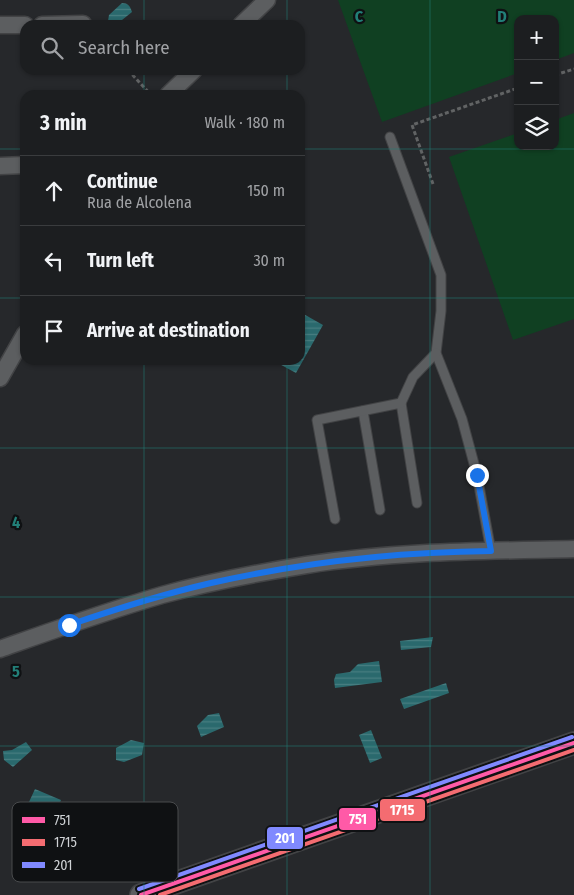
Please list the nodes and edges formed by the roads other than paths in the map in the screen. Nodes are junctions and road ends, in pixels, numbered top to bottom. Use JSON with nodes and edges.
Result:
{"nodes":[{"id":1,"x":267,"y":0,"type":"edge"},
{"id":2,"x":246,"y":20,"type":"edge"},
{"id":3,"x":0,"y":25,"type":"edge"},
{"id":4,"x":20,"y":25,"type":"edge"},
{"id":5,"x":189,"y":75,"type":"edge"},
{"id":6,"x":173,"y":90,"type":"edge"},
{"id":7,"x":390,"y":137,"type":"dead end"},
{"id":8,"x":20,"y":165,"type":"edge"},
{"id":9,"x":0,"y":166,"type":"edge"},
{"id":10,"x":20,"y":343,"type":"edge"},
{"id":11,"x":436,"y":353,"type":"junction"},
{"id":12,"x":0,"y":378,"type":"edge"},
{"id":13,"x":401,"y":403,"type":"junction"},
{"id":14,"x":362,"y":411,"type":"junction"},
{"id":15,"x":417,"y":503,"type":"dead end"},
{"id":16,"x":380,"y":510,"type":"dead end"},
{"id":17,"x":335,"y":519,"type":"dead end"},
{"id":18,"x":574,"y":549,"type":"edge"},
{"id":19,"x":491,"y":551,"type":"junction"},
{"id":20,"x":0,"y":649,"type":"edge"},
{"id":21,"x":574,"y":743,"type":"edge"},
{"id":22,"x":142,"y":895,"type":"edge"}],
"edges":[{"from":1,"to":2,"type":"street"},
{"from":3,"to":4,"type":"street"},
{"from":5,"to":6,"type":"street"},
{"from":7,"to":11,"type":"lane"},
{"from":8,"to":9,"type":"street"},
{"from":10,"to":12,"type":"street"},
{"from":11,"to":13,"type":"lane"},
{"from":11,"to":19,"type":"lane"},
{"from":13,"to":14,"type":"lane"},
{"from":13,"to":15,"type":"lane"},
{"from":14,"to":16,"type":"lane"},
{"from":14,"to":17,"type":"lane"},
{"from":18,"to":19,"type":"street"},
{"from":19,"to":20,"type":"street"},
{"from":21,"to":22,"type":"street"}]}
